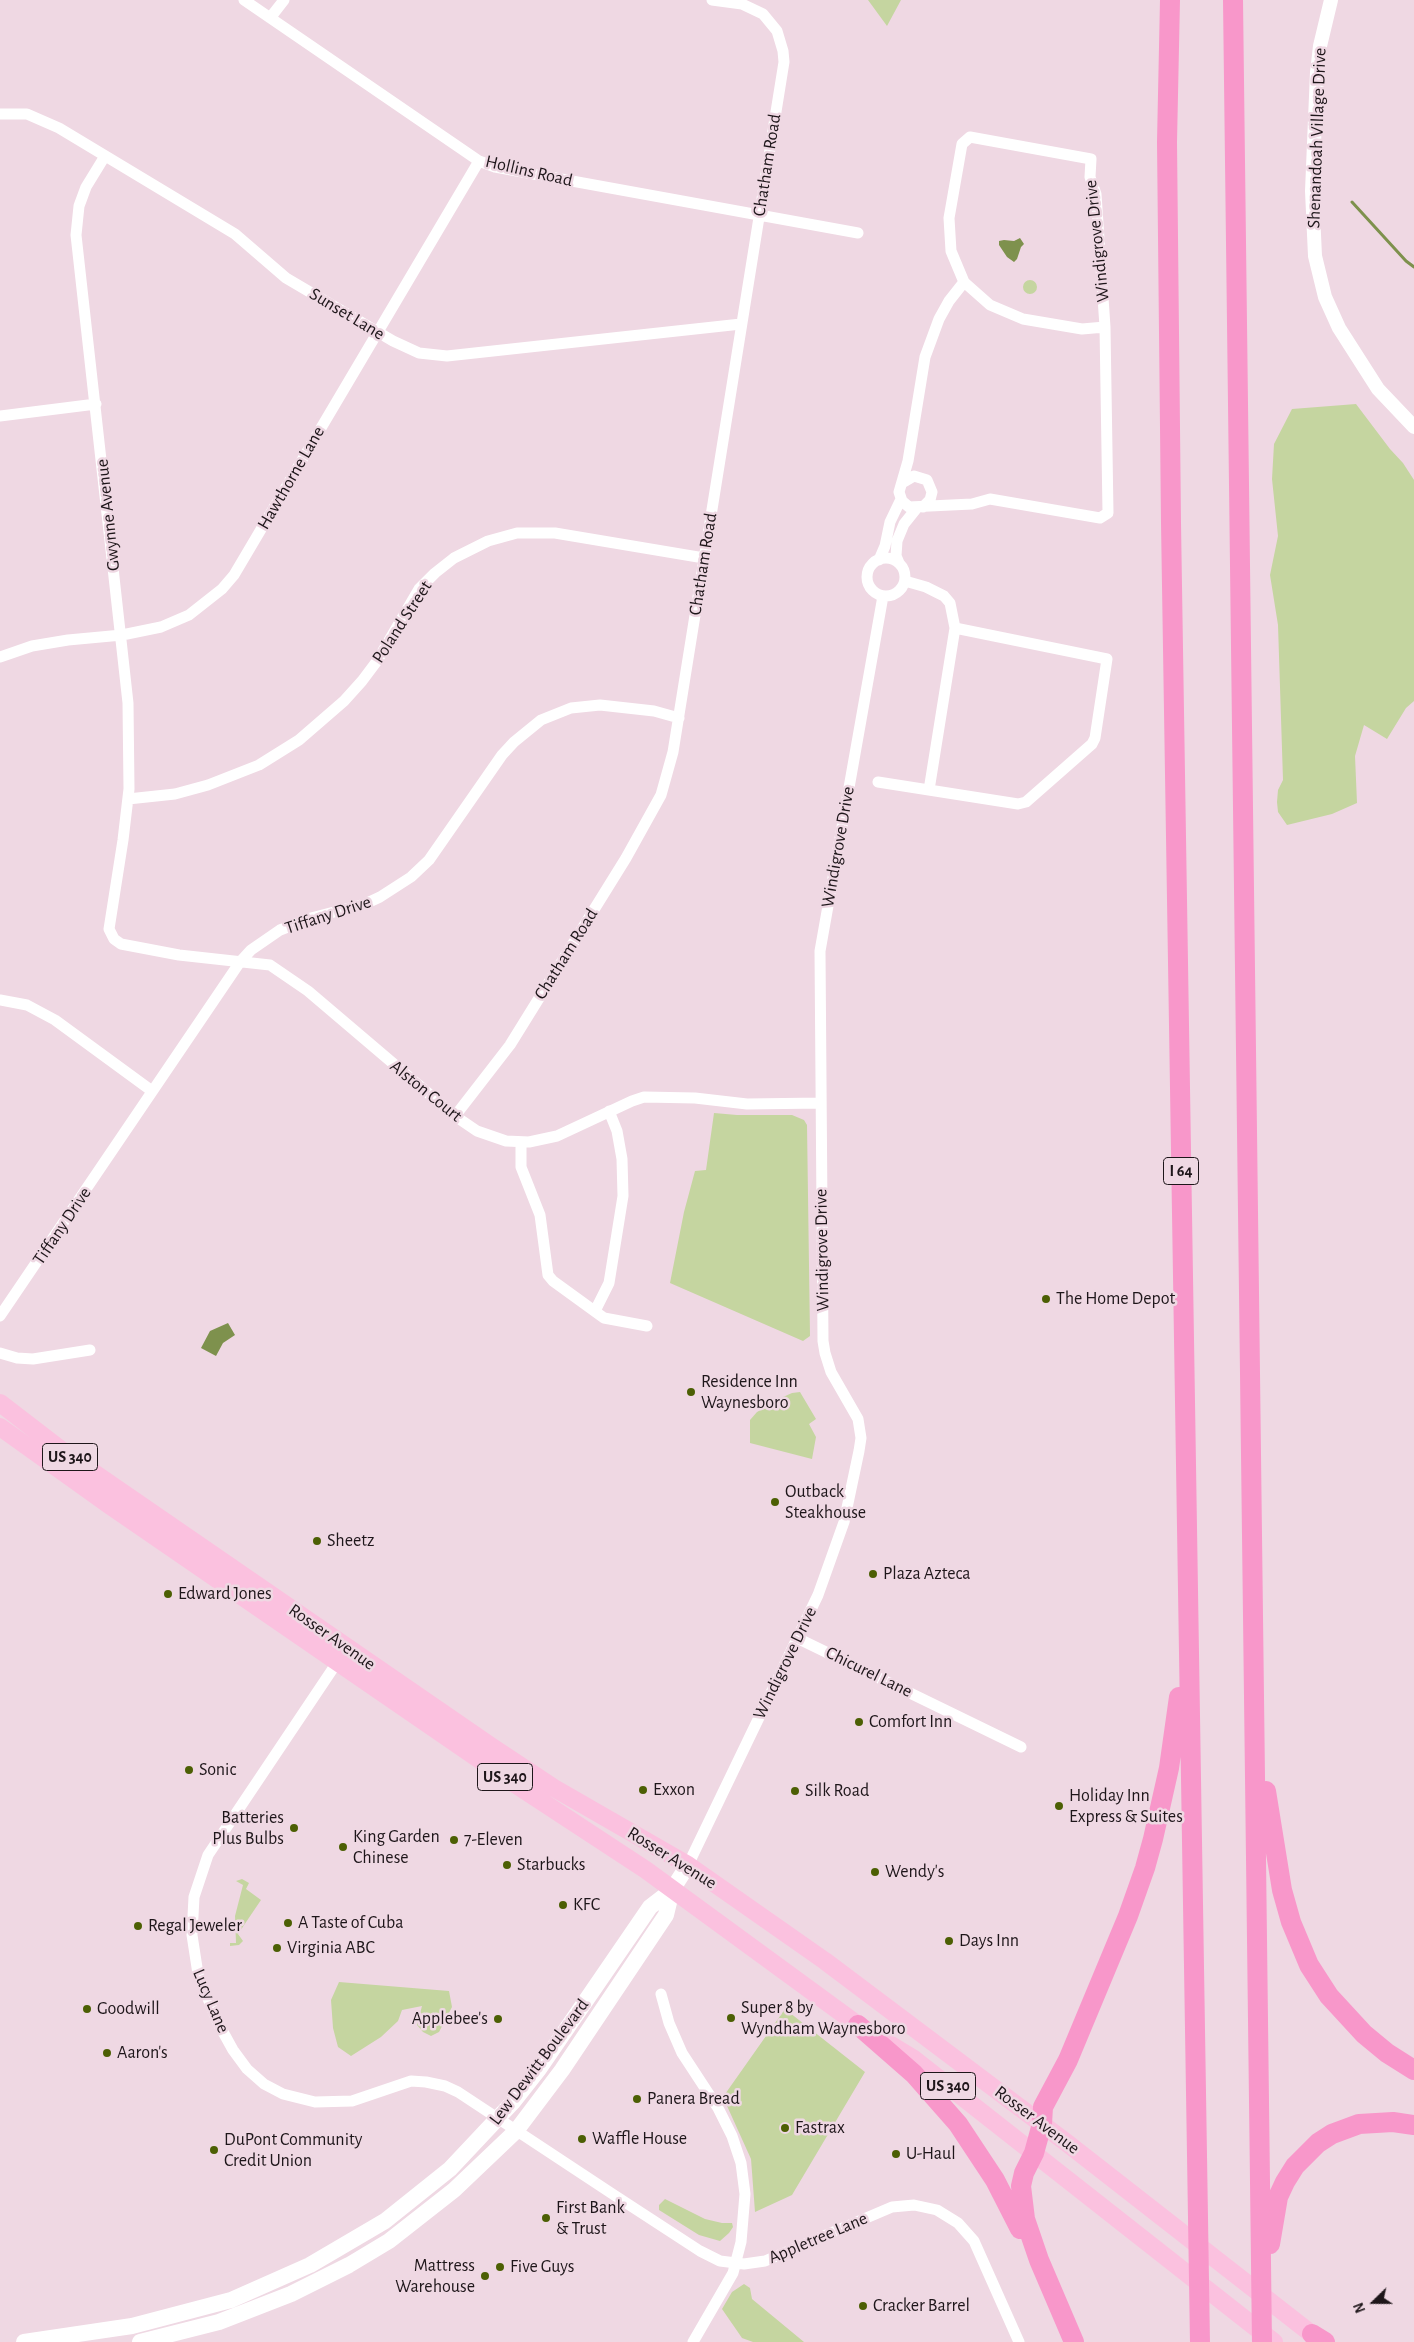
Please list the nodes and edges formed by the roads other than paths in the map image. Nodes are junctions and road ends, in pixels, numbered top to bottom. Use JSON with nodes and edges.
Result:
{"nodes":[{"id":1,"x":244,"y":0,"type":"edge"},
{"id":2,"x":284,"y":0,"type":"edge"},
{"id":3,"x":712,"y":0,"type":"edge"},
{"id":4,"x":1170,"y":0,"type":"edge"},
{"id":5,"x":1233,"y":0,"type":"edge"},
{"id":6,"x":1332,"y":0,"type":"edge"},
{"id":7,"x":270,"y":18,"type":"junction"},
{"id":8,"x":0,"y":114,"type":"edge"},
{"id":9,"x":105,"y":156,"type":"junction"},
{"id":10,"x":479,"y":161,"type":"junction"},
{"id":11,"x":759,"y":215,"type":"junction"},
{"id":12,"x":858,"y":233,"type":"dead end"},
{"id":13,"x":964,"y":282,"type":"junction"},
{"id":14,"x":741,"y":324,"type":"junction"},
{"id":15,"x":1105,"y":327,"type":"junction"},
{"id":16,"x":377,"y":332,"type":"junction"},
{"id":17,"x":96,"y":404,"type":"junction"},
{"id":18,"x":0,"y":416,"type":"edge"},
{"id":19,"x":1414,"y":427,"type":"edge"},
{"id":20,"x":908,"y":461,"type":"junction"},
{"id":21,"x":919,"y":476,"type":"junction"},
{"id":22,"x":902,"y":483,"type":"junction"},
{"id":23,"x":932,"y":492,"type":"junction"},
{"id":24,"x":901,"y":499,"type":"junction"},
{"id":25,"x":944,"y":504,"type":"junction"},
{"id":26,"x":920,"y":508,"type":"junction"},
{"id":27,"x":704,"y":558,"type":"junction"},
{"id":28,"x":879,"y":560,"type":"junction"},
{"id":29,"x":899,"y":563,"type":"junction"},
{"id":30,"x":905,"y":581,"type":"junction"},
{"id":31,"x":883,"y":596,"type":"junction"},
{"id":32,"x":955,"y":628,"type":"junction"},
{"id":33,"x":122,"y":635,"type":"junction"},
{"id":34,"x":0,"y":657,"type":"edge"},
{"id":35,"x":679,"y":718,"type":"junction"},
{"id":36,"x":878,"y":782,"type":"dead end"},
{"id":37,"x":928,"y":790,"type":"junction"},
{"id":38,"x":128,"y":799,"type":"junction"},
{"id":39,"x":116,"y":881,"type":"joint"},
{"id":40,"x":240,"y":962,"type":"junction"},
{"id":41,"x":0,"y":1000,"type":"edge"},
{"id":42,"x":152,"y":1091,"type":"junction"},
{"id":43,"x":821,"y":1103,"type":"junction"},
{"id":44,"x":610,"y":1111,"type":"junction"},
{"id":45,"x":455,"y":1116,"type":"junction"},
{"id":46,"x":521,"y":1142,"type":"junction"},
{"id":47,"x":595,"y":1311,"type":"junction"},
{"id":48,"x":0,"y":1316,"type":"edge"},
{"id":49,"x":647,"y":1326,"type":"dead end"},
{"id":50,"x":90,"y":1350,"type":"dead end"},
{"id":51,"x":0,"y":1353,"type":"edge"},
{"id":52,"x":0,"y":1403,"type":"edge"},
{"id":53,"x":0,"y":1427,"type":"edge"},
{"id":54,"x":1188,"y":1588,"type":"junction"},
{"id":55,"x":1254,"y":1627,"type":"junction"},
{"id":56,"x":798,"y":1638,"type":"junction"},
{"id":57,"x":348,"y":1647,"type":"junction"},
{"id":58,"x":338,"y":1662,"type":"junction"},
{"id":59,"x":1020,"y":1747,"type":"dead end"},
{"id":60,"x":688,"y":1865,"type":"junction"},
{"id":61,"x":672,"y":1890,"type":"junction"},
{"id":62,"x":661,"y":1994,"type":"dead end"},
{"id":63,"x":858,"y":2025,"type":"junction"},
{"id":64,"x":1414,"y":2070,"type":"edge"},
{"id":65,"x":497,"y":2120,"type":"junction"},
{"id":66,"x":1042,"y":2124,"type":"junction"},
{"id":67,"x":1414,"y":2124,"type":"edge"},
{"id":68,"x":516,"y":2131,"type":"junction"},
{"id":69,"x":1034,"y":2153,"type":"junction"},
{"id":70,"x":736,"y":2263,"type":"junction"},
{"id":71,"x":1261,"y":2270,"type":"junction"},
{"id":72,"x":1049,"y":2284,"type":"junction"},
{"id":73,"x":88,"y":2338,"type":"edge"},
{"id":74,"x":1320,"y":2339,"type":"edge"},
{"id":75,"x":24,"y":2342,"type":"edge"},
{"id":76,"x":140,"y":2342,"type":"edge"},
{"id":77,"x":693,"y":2342,"type":"edge"},
{"id":78,"x":1019,"y":2342,"type":"edge"},
{"id":79,"x":1074,"y":2342,"type":"edge"},
{"id":80,"x":1200,"y":2342,"type":"edge"},
{"id":81,"x":1262,"y":2342,"type":"edge"},
{"id":82,"x":1274,"y":2342,"type":"edge"}],
"edges":[{"from":1,"to":7,"type":"street","name":"Hollins Road"},
{"from":2,"to":7,"type":"street"},
{"from":3,"to":11,"type":"street","name":"Chatham Road"},
{"from":4,"to":54,"type":"highway","number":"I 64"},
{"from":5,"to":55,"type":"highway"},
{"from":6,"to":19,"type":"street","name":"Shenandoah Village Drive"},
{"from":7,"to":10,"type":"street","name":"Hollins Road"},
{"from":8,"to":9,"type":"street","name":"Sunset Lane"},
{"from":9,"to":16,"type":"street","name":"Sunset Lane"},
{"from":9,"to":17,"type":"street","name":"Gwynne Avenue"},
{"from":10,"to":11,"type":"street","name":"Hollins Road"},
{"from":10,"to":16,"type":"street","name":"Hawthorne Lane"},
{"from":11,"to":12,"type":"street","name":"Hollins Road"},
{"from":11,"to":14,"type":"street","name":"Chatham Road"},
{"from":13,"to":15,"type":"street","name":"Windigrove Drive"},
{"from":13,"to":15,"type":"street","name":"Windigrove Drive"},
{"from":13,"to":20,"type":"street"},
{"from":14,"to":16,"type":"street","name":"Sunset Lane"},
{"from":14,"to":27,"type":"street","name":"Chatham Road"},
{"from":15,"to":25,"type":"street","name":"Windigrove Drive"},
{"from":16,"to":33,"type":"street","name":"Hawthorne Lane"},
{"from":17,"to":18,"type":"street"},
{"from":17,"to":33,"type":"street","name":"Gwynne Avenue"},
{"from":20,"to":21,"type":"street"},
{"from":20,"to":22,"type":"street"},
{"from":21,"to":22,"type":"street"},
{"from":21,"to":23,"type":"street"},
{"from":22,"to":24,"type":"street"},
{"from":23,"to":25,"type":"street"},
{"from":23,"to":26,"type":"street"},
{"from":24,"to":26,"type":"street"},
{"from":24,"to":28,"type":"street"},
{"from":25,"to":26,"type":"street","name":"Windigrove Drive"},
{"from":26,"to":29,"type":"street"},
{"from":27,"to":35,"type":"street","name":"Chatham Road"},
{"from":27,"to":38,"type":"street","name":"Poland Street"},
{"from":28,"to":29,"type":"street"},
{"from":28,"to":31,"type":"street"},
{"from":29,"to":30,"type":"street"},
{"from":30,"to":31,"type":"street"},
{"from":30,"to":32,"type":"street"},
{"from":31,"to":43,"type":"street","name":"Windigrove Drive"},
{"from":32,"to":37,"type":"street"},
{"from":32,"to":37,"type":"street"},
{"from":33,"to":34,"type":"street","name":"Hawthorne Lane"},
{"from":33,"to":38,"type":"street","name":"Gwynne Avenue"},
{"from":35,"to":40,"type":"street","name":"Tiffany Drive"},
{"from":35,"to":45,"type":"street","name":"Chatham Road"},
{"from":36,"to":37,"type":"street"},
{"from":38,"to":39,"type":"street","name":"Gwynne Avenue"},
{"from":39,"to":40,"type":"street","name":"Alston Court"},
{"from":40,"to":42,"type":"street","name":"Tiffany Drive"},
{"from":40,"to":45,"type":"street","name":"Alston Court"},
{"from":41,"to":42,"type":"street"},
{"from":42,"to":48,"type":"street","name":"Tiffany Drive"},
{"from":43,"to":44,"type":"street","name":"Alston Court"},
{"from":43,"to":56,"type":"street","name":"Windigrove Drive"},
{"from":44,"to":46,"type":"street","name":"Alston Court"},
{"from":44,"to":47,"type":"street"},
{"from":45,"to":46,"type":"street","name":"Alston Court"},
{"from":46,"to":47,"type":"street"},
{"from":47,"to":49,"type":"street"},
{"from":50,"to":51,"type":"street"},
{"from":52,"to":57,"type":"main road","name":"Rosser Avenue","number":"US 340"},
{"from":53,"to":58,"type":"main road","name":"Rosser Avenue","number":"US 340"},
{"from":54,"to":66,"type":"highway"},
{"from":54,"to":80,"type":"highway","number":"I 64"},
{"from":55,"to":64,"type":"highway"},
{"from":55,"to":71,"type":"highway"},
{"from":56,"to":59,"type":"street","name":"Chicurel Lane"},
{"from":56,"to":60,"type":"street","name":"Windigrove Drive"},
{"from":57,"to":58,"type":"street","name":"Lucy Lane"},
{"from":57,"to":60,"type":"main road","name":"Rosser Avenue","number":"US 340"},
{"from":58,"to":61,"type":"main road","name":"Rosser Avenue","number":"US 340"},
{"from":58,"to":65,"type":"street","name":"Lucy Lane"},
{"from":60,"to":61,"type":"main road","name":"Lew Dewitt Boulevard"},
{"from":60,"to":66,"type":"main road","name":"Rosser Avenue","number":"US 340"},
{"from":61,"to":63,"type":"main road","name":"Rosser Avenue","number":"US 340"},
{"from":61,"to":65,"type":"main road","name":"Lew Dewitt Boulevard"},
{"from":61,"to":68,"type":"main road","name":"Lew Dewitt Boulevard"},
{"from":62,"to":70,"type":"street"},
{"from":63,"to":69,"type":"main road","name":"Rosser Avenue","number":"US 340"},
{"from":63,"to":72,"type":"highway"},
{"from":65,"to":68,"type":"street","name":"Lucy Lane"},
{"from":65,"to":73,"type":"main road","name":"Lew Dewitt Boulevard"},
{"from":66,"to":69,"type":"highway"},
{"from":66,"to":74,"type":"main road","name":"Rosser Avenue","number":"US 340"},
{"from":67,"to":71,"type":"highway"},
{"from":68,"to":70,"type":"street","name":"Appletree Lane"},
{"from":68,"to":76,"type":"main road","name":"Lew Dewitt Boulevard"},
{"from":69,"to":72,"type":"highway"},
{"from":69,"to":82,"type":"main road","name":"Rosser Avenue","number":"US 340"},
{"from":70,"to":77,"type":"street"},
{"from":70,"to":78,"type":"street","name":"Appletree Lane"},
{"from":71,"to":81,"type":"highway"},
{"from":72,"to":79,"type":"highway"},
{"from":73,"to":75,"type":"main road","name":"Lew Dewitt Boulevard"}]}
